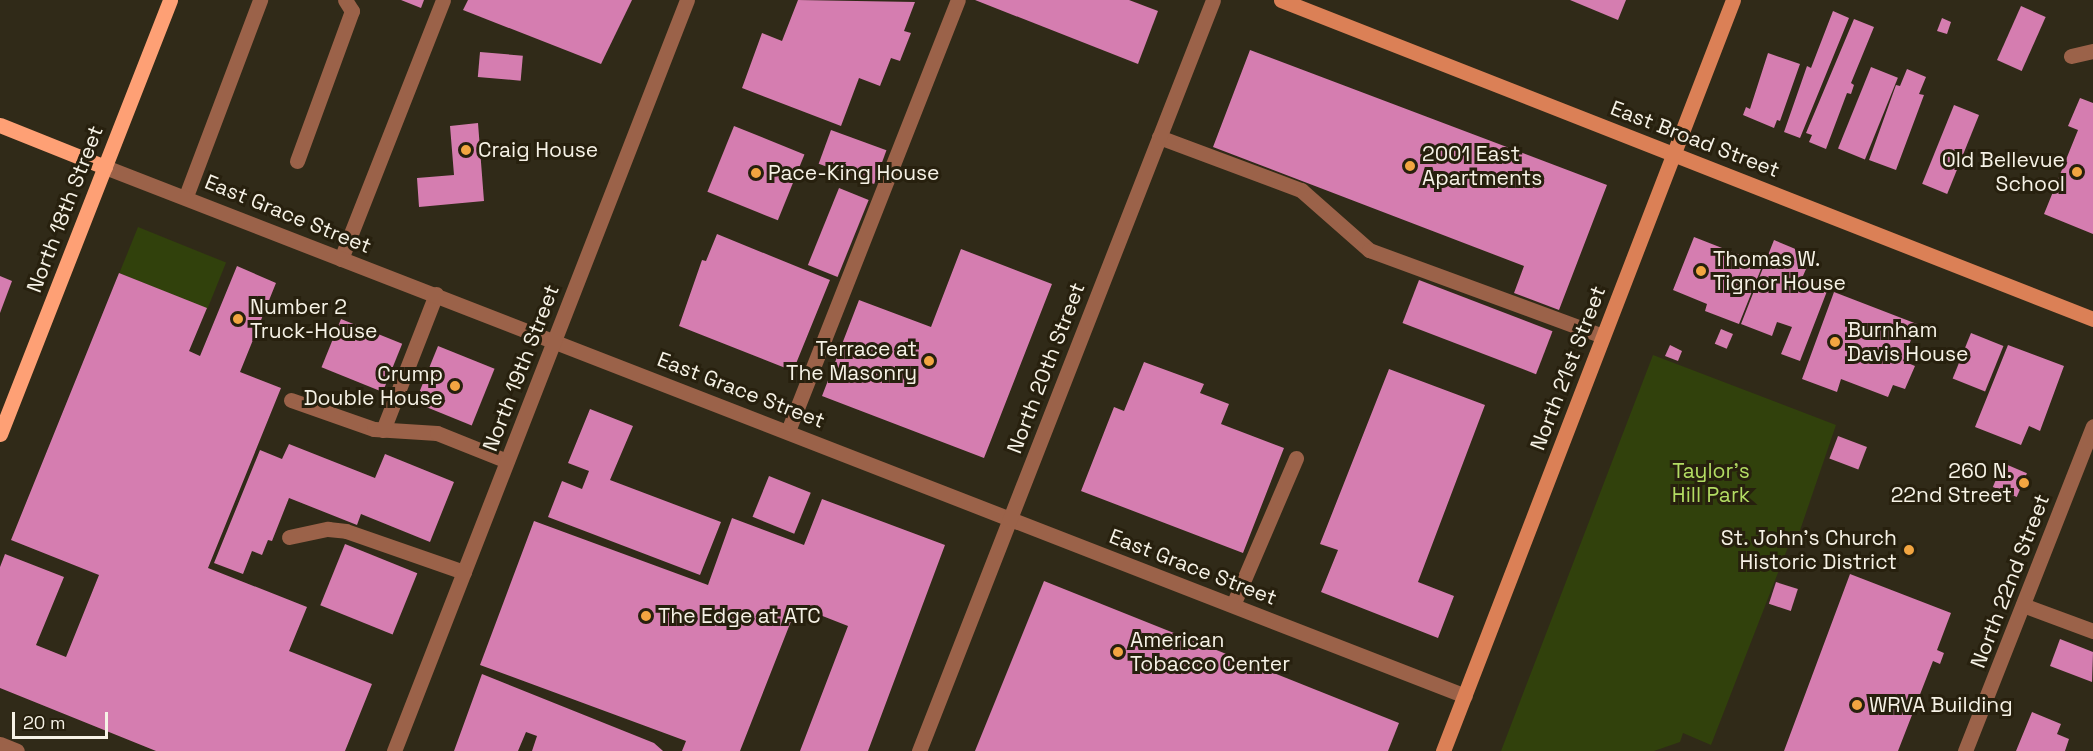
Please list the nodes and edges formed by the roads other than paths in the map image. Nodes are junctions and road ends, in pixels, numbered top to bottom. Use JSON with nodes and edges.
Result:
{"nodes":[{"id":1,"x":170,"y":0,"type":"edge"},
{"id":2,"x":260,"y":0,"type":"edge"},
{"id":3,"x":345,"y":0,"type":"edge"},
{"id":4,"x":443,"y":0,"type":"edge"},
{"id":5,"x":687,"y":0,"type":"edge"},
{"id":6,"x":958,"y":0,"type":"edge"},
{"id":7,"x":1213,"y":0,"type":"edge"},
{"id":8,"x":1281,"y":0,"type":"edge"},
{"id":9,"x":1733,"y":0,"type":"edge"},
{"id":10,"x":2093,"y":51,"type":"edge"},
{"id":11,"x":2071,"y":56,"type":"dead end"},
{"id":12,"x":0,"y":125,"type":"edge"},
{"id":13,"x":1159,"y":137,"type":"junction"},
{"id":14,"x":1673,"y":153,"type":"junction"},
{"id":15,"x":297,"y":161,"type":"dead end"},
{"id":16,"x":105,"y":167,"type":"junction"},
{"id":17,"x":186,"y":196,"type":"junction"},
{"id":18,"x":341,"y":259,"type":"junction"},
{"id":19,"x":436,"y":294,"type":"junction"},
{"id":20,"x":2093,"y":319,"type":"edge"},
{"id":21,"x":1602,"y":336,"type":"junction"},
{"id":22,"x":554,"y":339,"type":"junction"},
{"id":23,"x":291,"y":400,"type":"dead end"},
{"id":24,"x":2093,"y":426,"type":"edge"},
{"id":25,"x":383,"y":430,"type":"junction"},
{"id":26,"x":788,"y":431,"type":"junction"},
{"id":27,"x":0,"y":434,"type":"edge"},
{"id":28,"x":1296,"y":458,"type":"dead end"},
{"id":29,"x":507,"y":461,"type":"junction"},
{"id":30,"x":1010,"y":519,"type":"junction"},
{"id":31,"x":289,"y":537,"type":"dead end"},
{"id":32,"x":464,"y":572,"type":"junction"},
{"id":33,"x":1233,"y":605,"type":"junction"},
{"id":34,"x":2023,"y":605,"type":"junction"},
{"id":35,"x":2093,"y":631,"type":"edge"},
{"id":36,"x":1465,"y":696,"type":"junction"},
{"id":37,"x":0,"y":744,"type":"edge"},
{"id":38,"x":17,"y":751,"type":"edge"},
{"id":39,"x":394,"y":751,"type":"edge"},
{"id":40,"x":919,"y":751,"type":"edge"},
{"id":41,"x":1443,"y":751,"type":"edge"},
{"id":42,"x":1965,"y":751,"type":"edge"}],
"edges":[{"from":1,"to":16,"type":"main road","name":"North 18th Street"},
{"from":2,"to":17,"type":"street"},
{"from":3,"to":15,"type":"street"},
{"from":4,"to":18,"type":"street"},
{"from":5,"to":22,"type":"street","name":"North 19th Street"},
{"from":6,"to":26,"type":"street"},
{"from":7,"to":13,"type":"street","name":"North 20th Street"},
{"from":8,"to":14,"type":"main road","name":"East Broad Street"},
{"from":9,"to":14,"type":"main road","name":"North 21st Street"},
{"from":10,"to":11,"type":"street"},
{"from":12,"to":16,"type":"main road","name":"East Grace Street"},
{"from":13,"to":21,"type":"street"},
{"from":13,"to":30,"type":"street","name":"North 20th Street"},
{"from":14,"to":20,"type":"main road","name":"East Broad Street"},
{"from":14,"to":21,"type":"main road","name":"North 21st Street"},
{"from":16,"to":17,"type":"street","name":"East Grace Street"},
{"from":16,"to":27,"type":"main road","name":"North 18th Street"},
{"from":17,"to":18,"type":"street","name":"East Grace Street"},
{"from":18,"to":19,"type":"street","name":"East Grace Street"},
{"from":19,"to":22,"type":"street","name":"East Grace Street"},
{"from":19,"to":25,"type":"street"},
{"from":21,"to":36,"type":"main road","name":"North 21st Street"},
{"from":22,"to":26,"type":"street","name":"East Grace Street"},
{"from":22,"to":29,"type":"street","name":"North 19th Street"},
{"from":23,"to":25,"type":"street"},
{"from":24,"to":34,"type":"street","name":"North 22nd Street"},
{"from":25,"to":29,"type":"street"},
{"from":26,"to":30,"type":"street","name":"East Grace Street"},
{"from":28,"to":33,"type":"street"},
{"from":29,"to":32,"type":"street","name":"North 19th Street"},
{"from":30,"to":33,"type":"street","name":"East Grace Street"},
{"from":30,"to":40,"type":"street","name":"North 20th Street"},
{"from":31,"to":32,"type":"street"},
{"from":32,"to":39,"type":"street","name":"North 19th Street"},
{"from":33,"to":36,"type":"street","name":"East Grace Street"},
{"from":34,"to":35,"type":"street"},
{"from":34,"to":42,"type":"street","name":"North 22nd Street"},
{"from":36,"to":41,"type":"main road","name":"North 21st Street"},
{"from":37,"to":38,"type":"street"}]}
